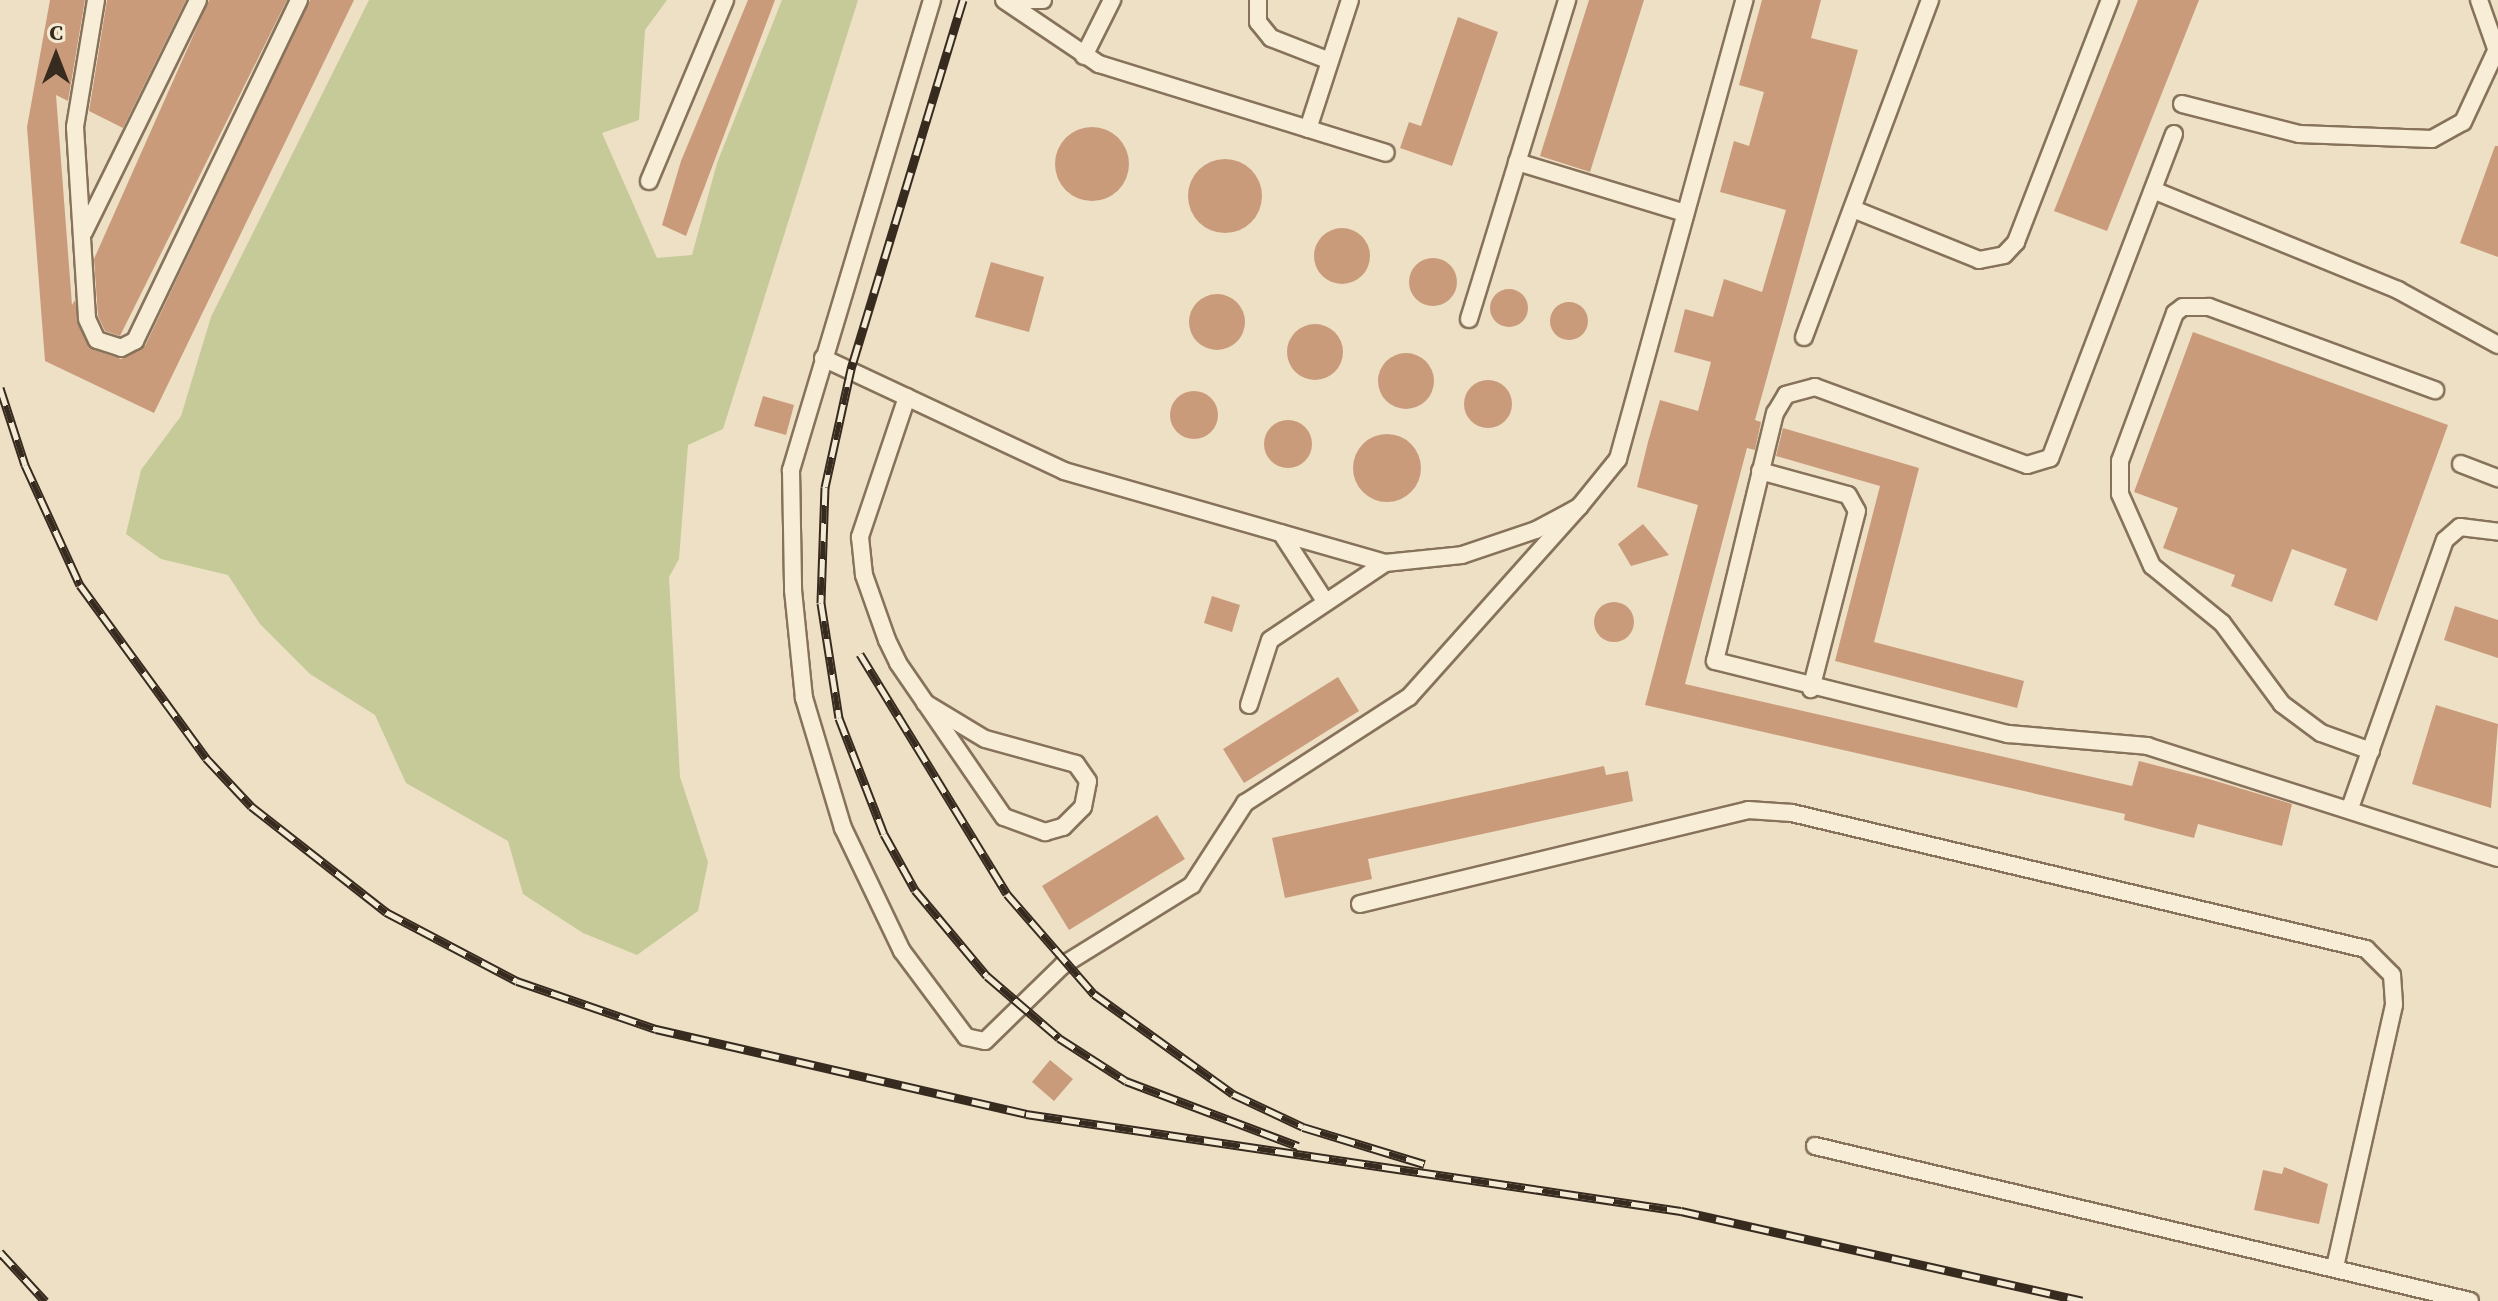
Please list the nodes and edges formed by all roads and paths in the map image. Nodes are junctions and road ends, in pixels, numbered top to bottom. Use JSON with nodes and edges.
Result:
{"nodes":[{"id":1,"x":96,"y":0,"type":"edge"},
{"id":2,"x":198,"y":0,"type":"edge"},
{"id":3,"x":299,"y":0,"type":"edge"},
{"id":4,"x":725,"y":0,"type":"edge"},
{"id":5,"x":932,"y":0,"type":"edge"},
{"id":6,"x":1004,"y":0,"type":"edge"},
{"id":7,"x":1011,"y":0,"type":"edge"},
{"id":8,"x":1043,"y":0,"type":"edge"},
{"id":9,"x":1112,"y":0,"type":"edge"},
{"id":10,"x":1258,"y":0,"type":"edge"},
{"id":11,"x":1350,"y":0,"type":"edge"},
{"id":12,"x":1567,"y":0,"type":"edge"},
{"id":13,"x":1744,"y":0,"type":"edge"},
{"id":14,"x":1930,"y":0,"type":"edge"},
{"id":15,"x":2110,"y":0,"type":"edge"},
{"id":16,"x":2479,"y":0,"type":"edge"},
{"id":17,"x":2496,"y":54,"type":"edge"},
{"id":18,"x":1084,"y":56,"type":"junction"},
{"id":19,"x":1330,"y":61,"type":"junction"},
{"id":20,"x":2182,"y":104,"type":"dead end"},
{"id":21,"x":1308,"y":129,"type":"junction"},
{"id":22,"x":2174,"y":134,"type":"dead end"},
{"id":23,"x":1386,"y":153,"type":"dead end"},
{"id":24,"x":1517,"y":162,"type":"junction"},
{"id":25,"x":649,"y":181,"type":"dead end"},
{"id":26,"x":2153,"y":190,"type":"junction"},
{"id":27,"x":1853,"y":209,"type":"junction"},
{"id":28,"x":1685,"y":213,"type":"junction"},
{"id":29,"x":82,"y":235,"type":"junction"},
{"id":30,"x":1469,"y":319,"type":"dead end"},
{"id":31,"x":1804,"y":337,"type":"dead end"},
{"id":32,"x":2498,"y":345,"type":"edge"},
{"id":33,"x":823,"y":358,"type":"junction"},
{"id":34,"x":2435,"y":390,"type":"dead end"},
{"id":35,"x":907,"y":397,"type":"junction"},
{"id":36,"x":2461,"y":464,"type":"dead end"},
{"id":37,"x":1760,"y":471,"type":"junction"},
{"id":38,"x":2498,"y":478,"type":"edge"},
{"id":39,"x":1579,"y":507,"type":"junction"},
{"id":40,"x":2498,"y":532,"type":"edge"},
{"id":41,"x":1281,"y":533,"type":"junction"},
{"id":42,"x":1385,"y":563,"type":"junction"},
{"id":43,"x":1325,"y":601,"type":"junction"},
{"id":44,"x":1811,"y":689,"type":"junction"},
{"id":45,"x":925,"y":703,"type":"junction"},
{"id":46,"x":1249,"y":705,"type":"dead end"},
{"id":47,"x":2371,"y":751,"type":"junction"},
{"id":48,"x":2350,"y":808,"type":"junction"},
{"id":49,"x":2498,"y":858,"type":"edge"},
{"id":50,"x":1360,"y":904,"type":"dead end"},
{"id":51,"x":1815,"y":1146,"type":"dead end"},
{"id":52,"x":2335,"y":1267,"type":"junction"},
{"id":53,"x":2470,"y":1301,"type":"edge"}],
"edges":[{"from":1,"to":29,"type":"lane"},
{"from":2,"to":29,"type":"lane"},
{"from":3,"to":29,"type":"lane"},
{"from":4,"to":25,"type":"lane"},
{"from":5,"to":33,"type":"lane"},
{"from":6,"to":18,"type":"lane"},
{"from":7,"to":8,"type":"lane"},
{"from":9,"to":18,"type":"lane"},
{"from":10,"to":19,"type":"lane"},
{"from":11,"to":19,"type":"lane"},
{"from":12,"to":24,"type":"lane"},
{"from":13,"to":28,"type":"lane"},
{"from":14,"to":27,"type":"lane"},
{"from":15,"to":27,"type":"lane"},
{"from":16,"to":17,"type":"lane"},
{"from":17,"to":20,"type":"lane"},
{"from":18,"to":21,"type":"lane"},
{"from":19,"to":21,"type":"lane"},
{"from":21,"to":23,"type":"lane"},
{"from":22,"to":26,"type":"lane"},
{"from":24,"to":28,"type":"lane"},
{"from":24,"to":30,"type":"lane"},
{"from":26,"to":32,"type":"lane"},
{"from":26,"to":37,"type":"lane"},
{"from":27,"to":31,"type":"lane"},
{"from":28,"to":39,"type":"lane"},
{"from":33,"to":35,"type":"lane"},
{"from":33,"to":39,"type":"lane"},
{"from":34,"to":47,"type":"lane"},
{"from":35,"to":41,"type":"lane"},
{"from":35,"to":45,"type":"lane"},
{"from":36,"to":38,"type":"lane"},
{"from":37,"to":44,"type":"lane"},
{"from":37,"to":44,"type":"lane"},
{"from":39,"to":42,"type":"lane"},
{"from":40,"to":47,"type":"lane"},
{"from":41,"to":42,"type":"lane"},
{"from":41,"to":43,"type":"lane"},
{"from":42,"to":43,"type":"lane"},
{"from":43,"to":46,"type":"lane"},
{"from":44,"to":48,"type":"lane"},
{"from":45,"to":45,"type":"lane"},
{"from":47,"to":48,"type":"lane"},
{"from":48,"to":49,"type":"lane"},
{"from":50,"to":52,"type":"lane"},
{"from":51,"to":52,"type":"lane"},
{"from":52,"to":53,"type":"lane"}]}
